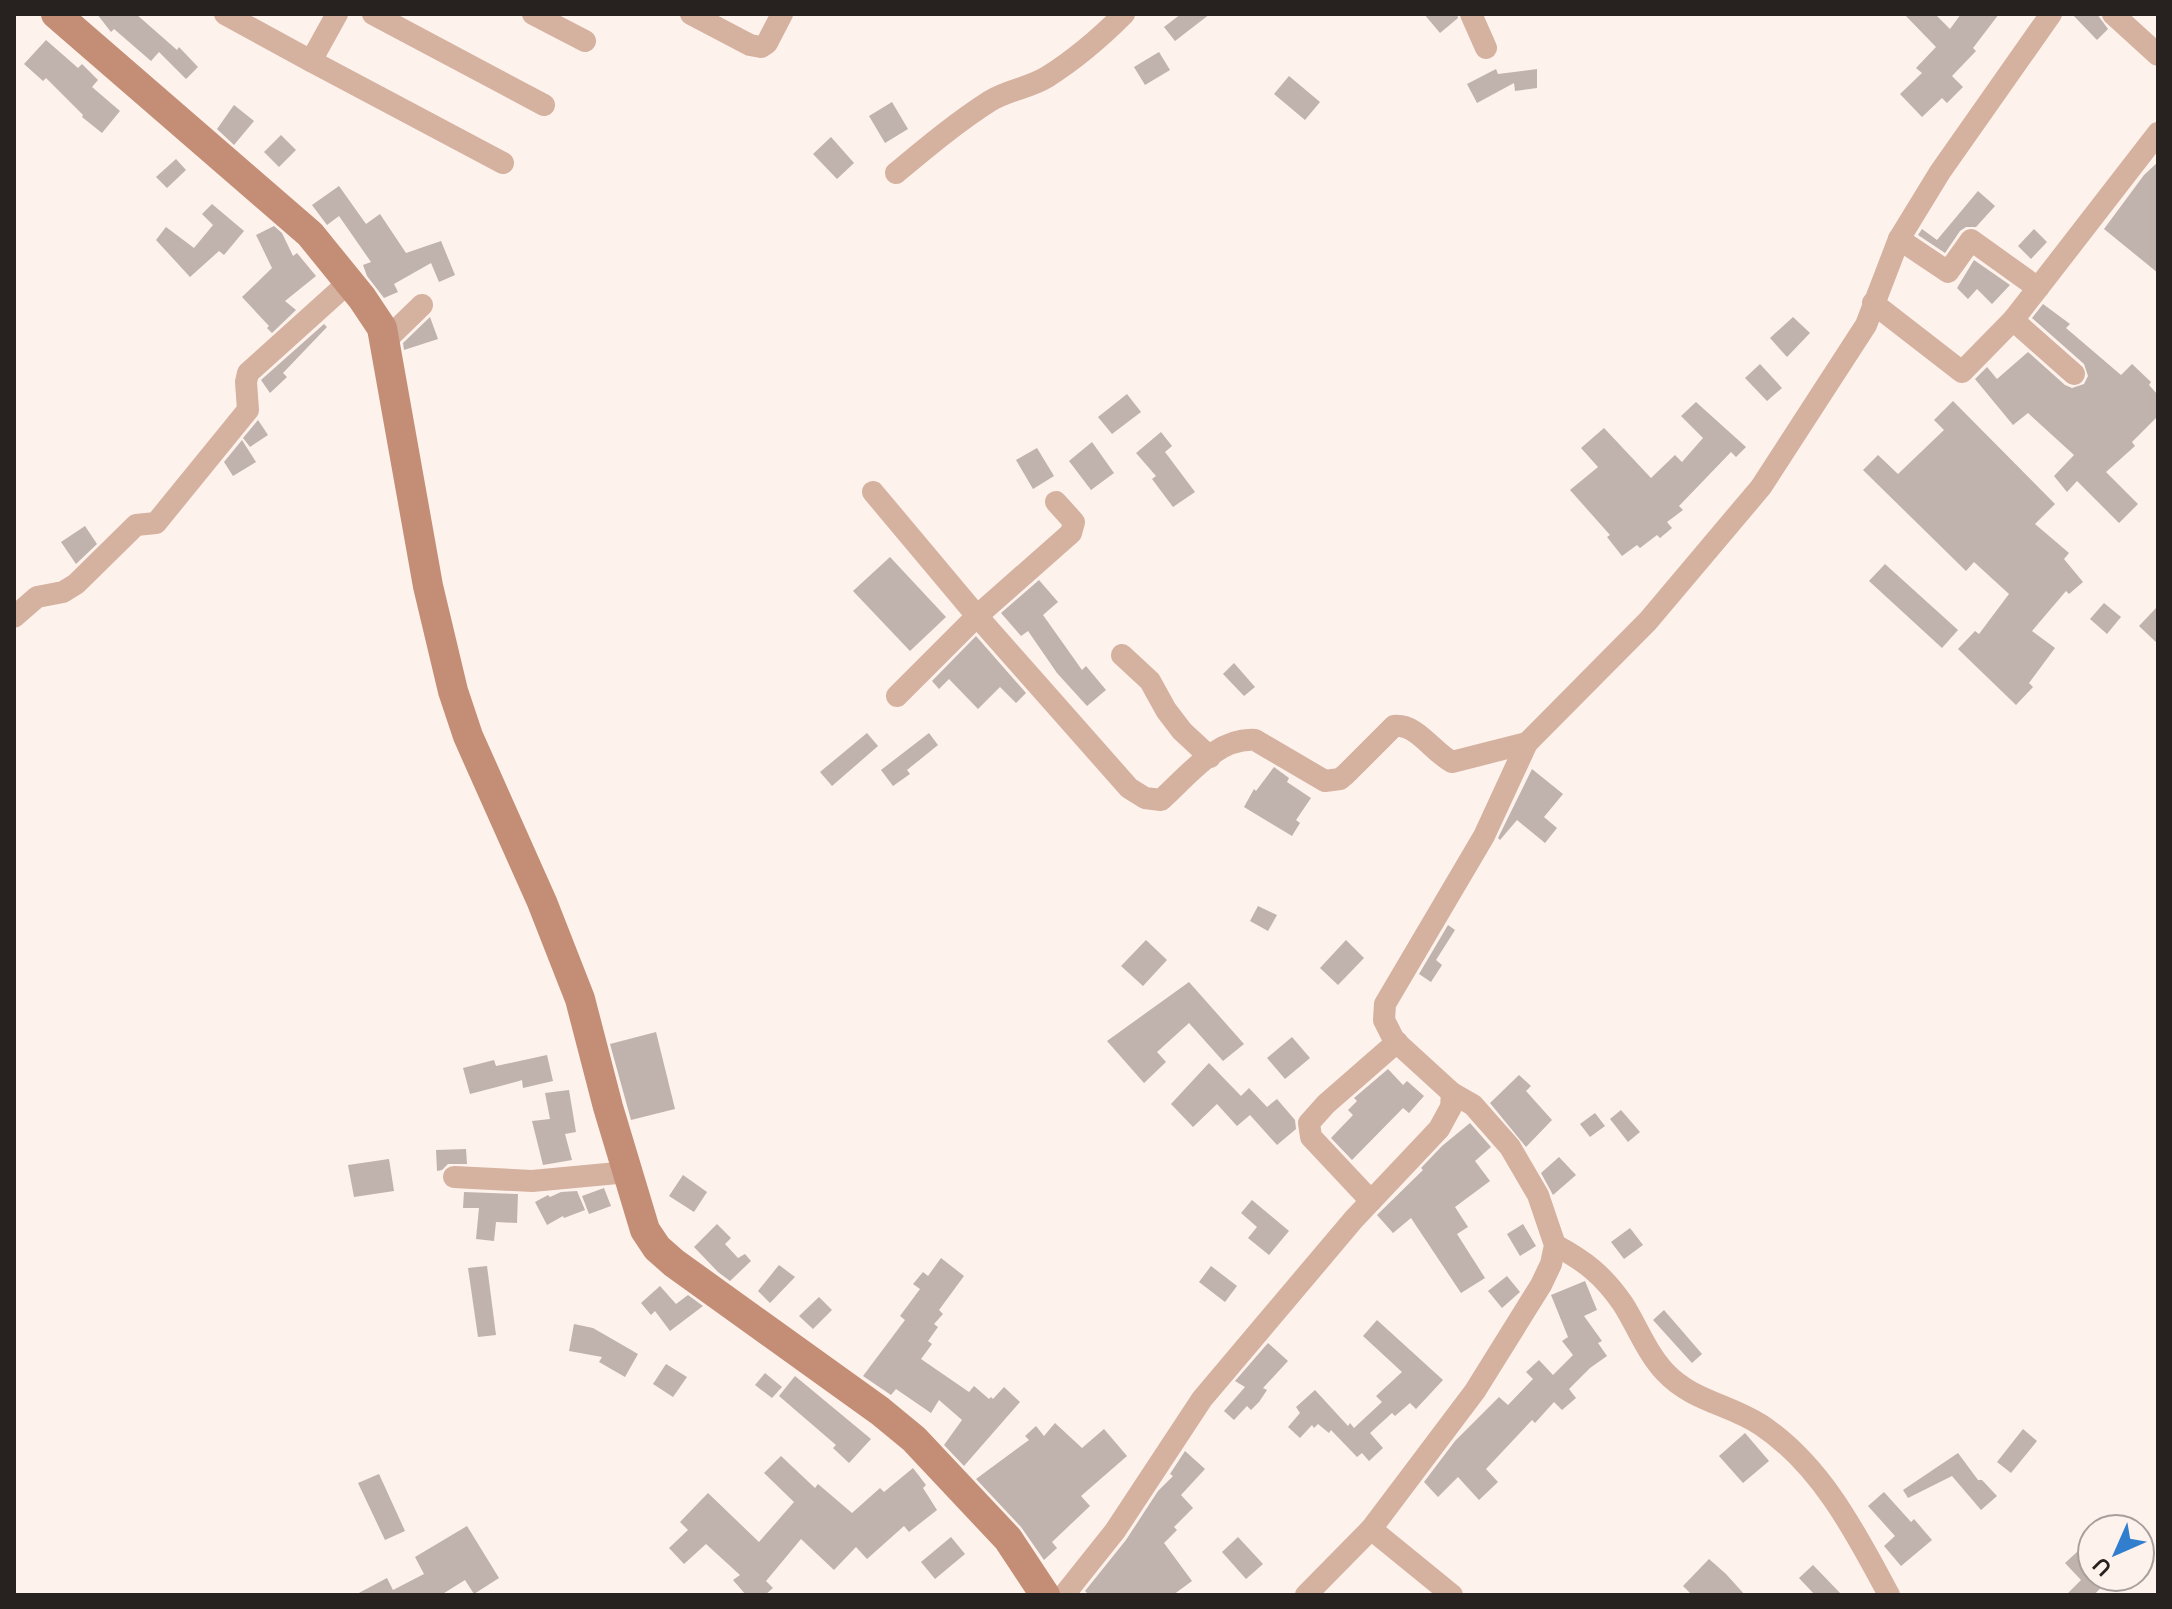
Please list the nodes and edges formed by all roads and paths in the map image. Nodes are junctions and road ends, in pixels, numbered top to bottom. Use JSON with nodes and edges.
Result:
{"nodes":[{"id":1,"x":56,"y":14,"type":"edge"},
{"id":2,"x":225,"y":14,"type":"edge"},
{"id":3,"x":337,"y":14,"type":"edge"},
{"id":4,"x":373,"y":14,"type":"edge"},
{"id":5,"x":533,"y":14,"type":"edge"},
{"id":6,"x":691,"y":14,"type":"edge"},
{"id":7,"x":782,"y":14,"type":"edge"},
{"id":8,"x":1124,"y":14,"type":"edge"},
{"id":9,"x":1471,"y":14,"type":"edge"},
{"id":10,"x":2051,"y":14,"type":"edge"},
{"id":11,"x":2113,"y":14,"type":"edge"},
{"id":12,"x":585,"y":41,"type":"dead end"},
{"id":13,"x":1486,"y":48,"type":"dead end"},
{"id":14,"x":2158,"y":55,"type":"edge"},
{"id":15,"x":311,"y":61,"type":"junction"},
{"id":16,"x":544,"y":105,"type":"dead end"},
{"id":17,"x":2158,"y":133,"type":"edge"},
{"id":18,"x":503,"y":163,"type":"dead end"},
{"id":19,"x":896,"y":173,"type":"dead end"},
{"id":20,"x":1899,"y":239,"type":"junction"},
{"id":21,"x":349,"y":282,"type":"junction"},
{"id":22,"x":2038,"y":288,"type":"junction"},
{"id":23,"x":1873,"y":303,"type":"junction"},
{"id":24,"x":422,"y":305,"type":"dead end"},
{"id":25,"x":2013,"y":320,"type":"junction"},
{"id":26,"x":385,"y":341,"type":"junction"},
{"id":27,"x":2074,"y":374,"type":"dead end"},
{"id":28,"x":873,"y":492,"type":"dead end"},
{"id":29,"x":1056,"y":502,"type":"dead end"},
{"id":30,"x":977,"y":616,"type":"junction"},
{"id":31,"x":14,"y":617,"type":"edge"},
{"id":32,"x":1122,"y":655,"type":"dead end"},
{"id":33,"x":897,"y":696,"type":"dead end"},
{"id":34,"x":1527,"y":743,"type":"junction"},
{"id":35,"x":1210,"y":757,"type":"junction"},
{"id":36,"x":1397,"y":1042,"type":"junction"},
{"id":37,"x":1452,"y":1093,"type":"junction"},
{"id":38,"x":628,"y":1172,"type":"junction"},
{"id":39,"x":454,"y":1177,"type":"dead end"},
{"id":40,"x":1371,"y":1201,"type":"junction"},
{"id":41,"x":1555,"y":1245,"type":"junction"},
{"id":42,"x":1371,"y":1529,"type":"junction"},
{"id":43,"x":1045,"y":1595,"type":"edge"},
{"id":44,"x":1064,"y":1595,"type":"edge"},
{"id":45,"x":1306,"y":1595,"type":"edge"},
{"id":46,"x":1452,"y":1595,"type":"edge"},
{"id":47,"x":1889,"y":1595,"type":"edge"}],
"edges":[{"from":1,"to":21,"type":"street"},
{"from":2,"to":15,"type":"street"},
{"from":3,"to":15,"type":"street"},
{"from":4,"to":16,"type":"street"},
{"from":5,"to":12,"type":"street"},
{"from":6,"to":7,"type":"street"},
{"from":8,"to":19,"type":"street"},
{"from":9,"to":13,"type":"street"},
{"from":10,"to":20,"type":"street"},
{"from":11,"to":14,"type":"street"},
{"from":15,"to":18,"type":"street"},
{"from":17,"to":22,"type":"street"},
{"from":20,"to":22,"type":"street"},
{"from":20,"to":23,"type":"street"},
{"from":21,"to":26,"type":"street"},
{"from":21,"to":31,"type":"street"},
{"from":22,"to":25,"type":"street"},
{"from":23,"to":25,"type":"street"},
{"from":23,"to":34,"type":"street"},
{"from":24,"to":26,"type":"street"},
{"from":25,"to":27,"type":"street"},
{"from":26,"to":38,"type":"street"},
{"from":28,"to":30,"type":"street"},
{"from":29,"to":30,"type":"street"},
{"from":30,"to":33,"type":"street"},
{"from":30,"to":35,"type":"street"},
{"from":32,"to":35,"type":"street"},
{"from":34,"to":35,"type":"street"},
{"from":34,"to":36,"type":"street"},
{"from":36,"to":37,"type":"street"},
{"from":36,"to":40,"type":"street"},
{"from":37,"to":40,"type":"street"},
{"from":37,"to":41,"type":"street"},
{"from":38,"to":39,"type":"street"},
{"from":38,"to":43,"type":"street"},
{"from":40,"to":44,"type":"street"},
{"from":41,"to":42,"type":"street"},
{"from":41,"to":47,"type":"street"},
{"from":42,"to":45,"type":"street"},
{"from":42,"to":46,"type":"street"}]}
